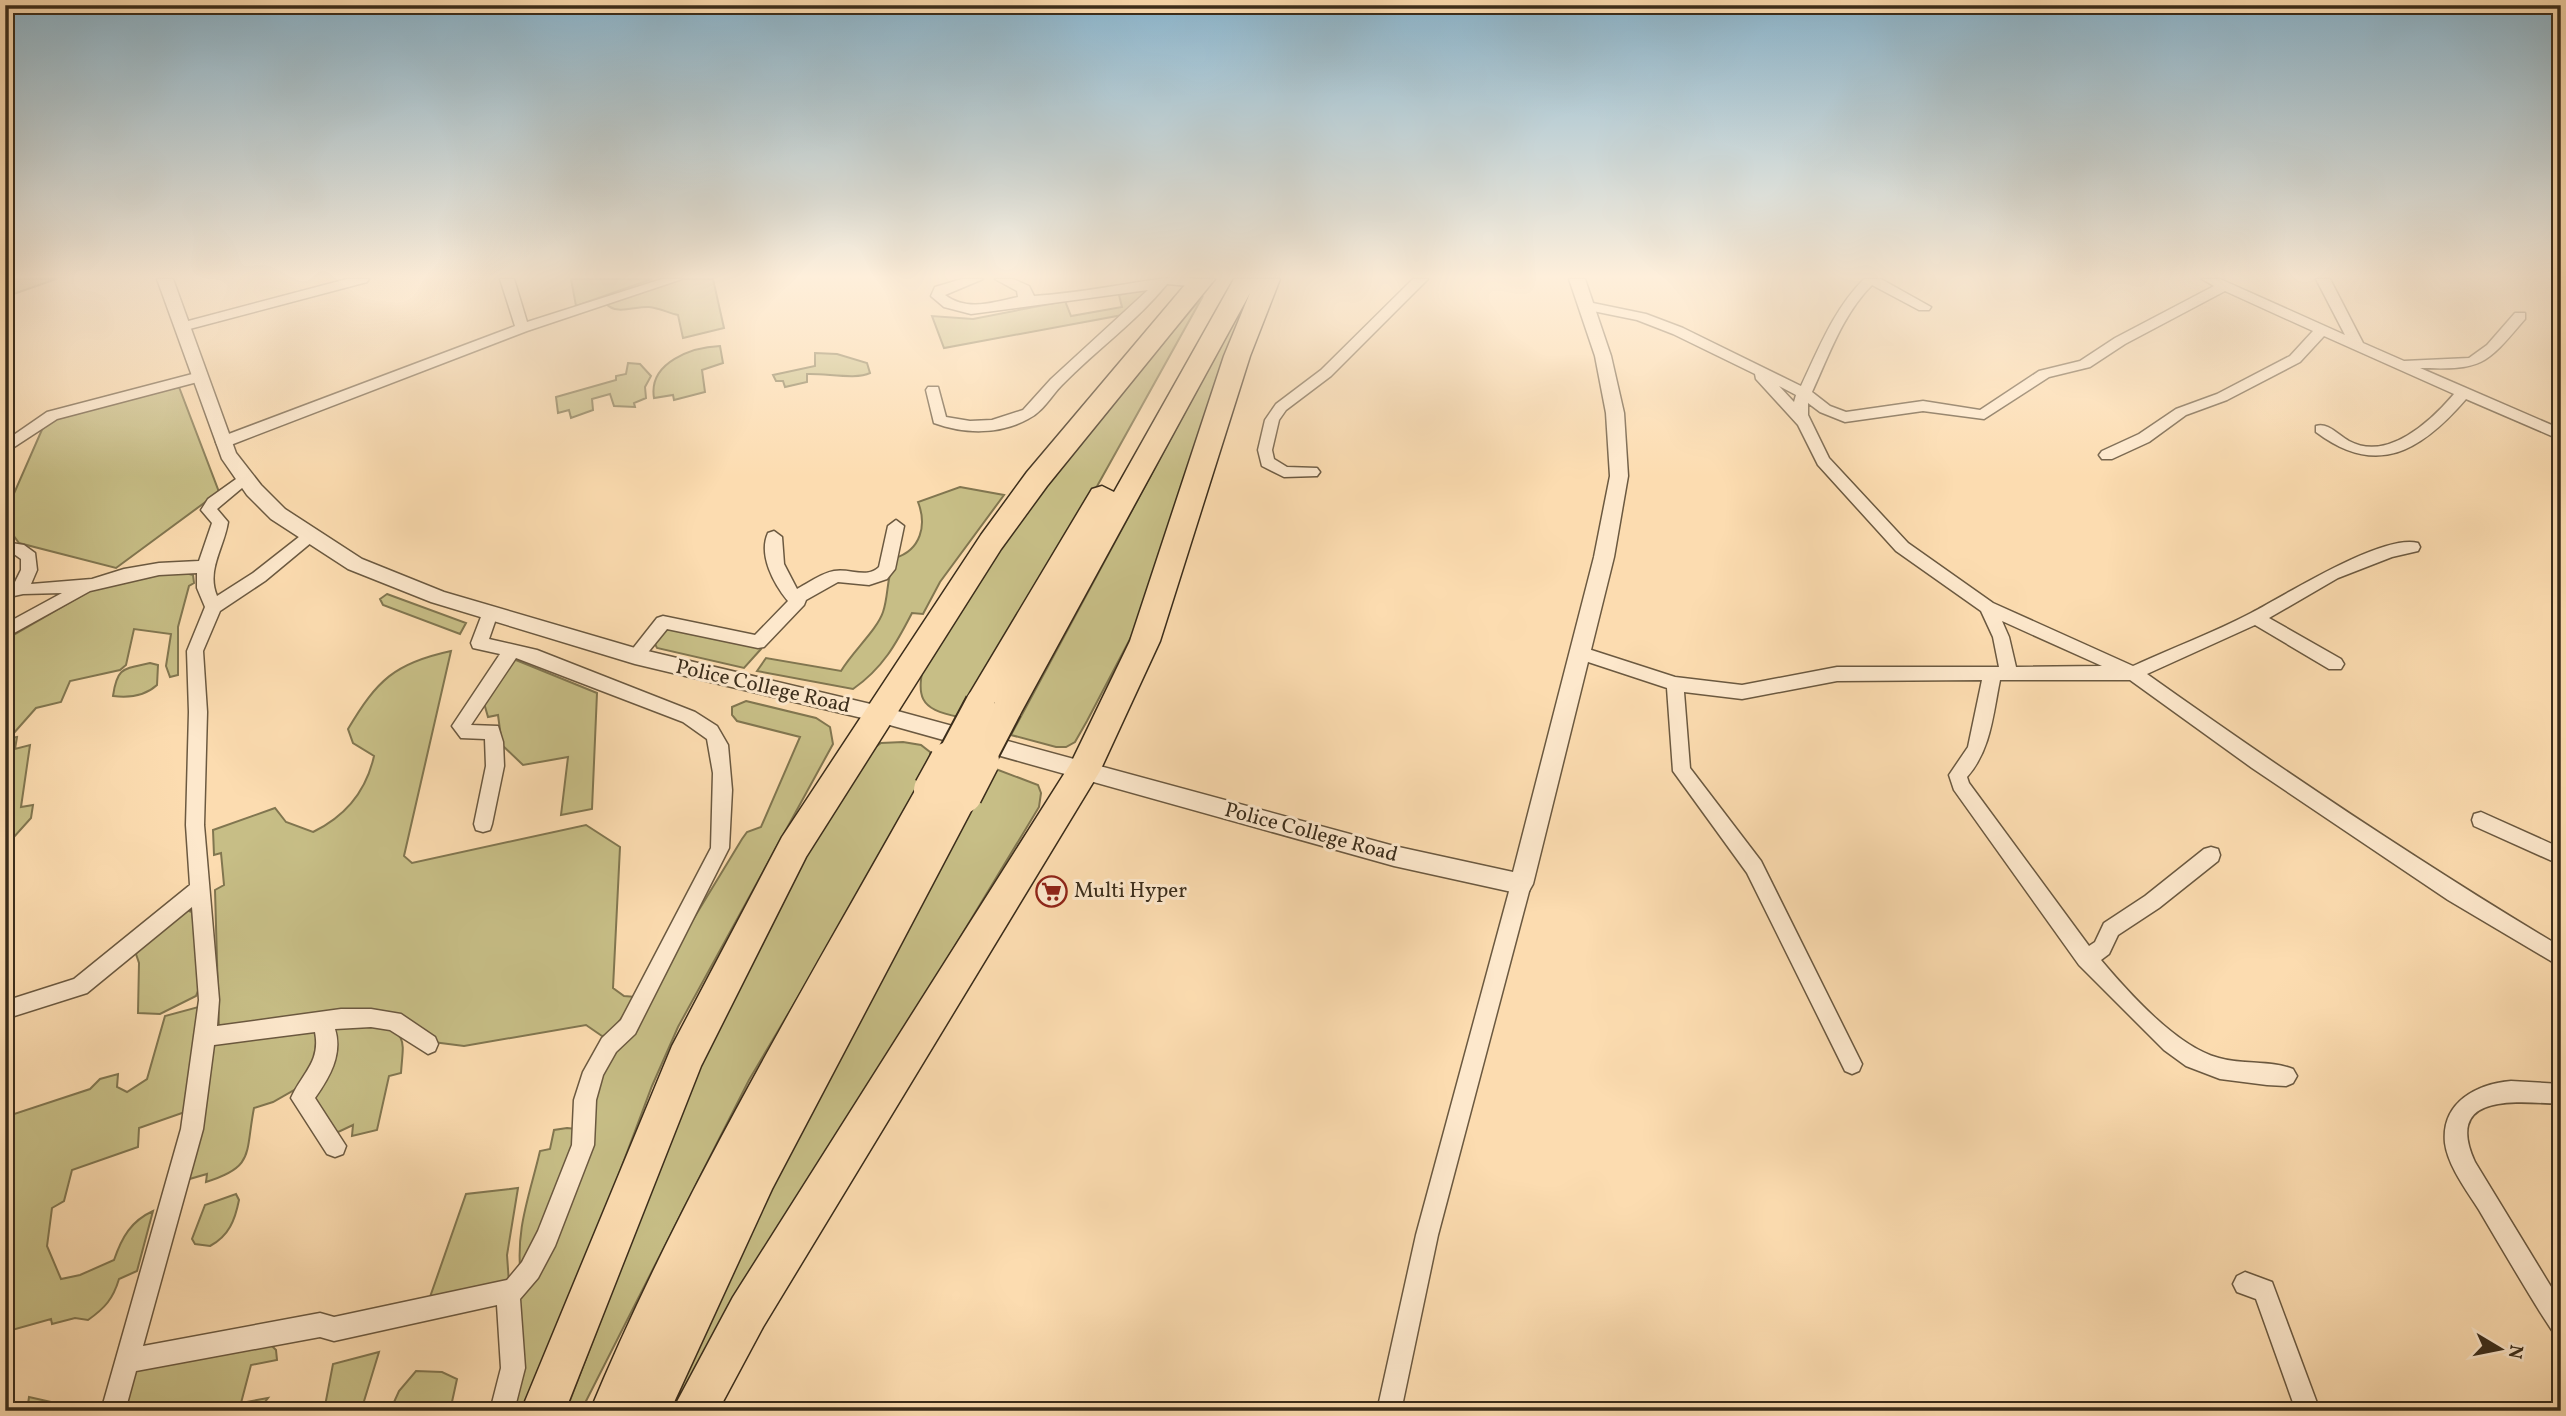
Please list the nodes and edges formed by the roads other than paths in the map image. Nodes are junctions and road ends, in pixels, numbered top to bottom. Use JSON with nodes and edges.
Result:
{"nodes":[{"id":1,"x":189,"y":345,"type":"edge"},
{"id":2,"x":479,"y":345,"type":"edge"},
{"id":3,"x":1101,"y":345,"type":"edge"},
{"id":4,"x":1148,"y":345,"type":"edge"},
{"id":5,"x":1193,"y":345,"type":"edge"},
{"id":6,"x":1207,"y":345,"type":"edge"},
{"id":7,"x":1241,"y":345,"type":"edge"},
{"id":8,"x":1354,"y":345,"type":"edge"},
{"id":9,"x":1598,"y":345,"type":"edge"},
{"id":10,"x":1705,"y":345,"type":"edge"},
{"id":11,"x":1827,"y":345,"type":"edge"},
{"id":12,"x":2114,"y":345,"type":"edge"},
{"id":13,"x":2308,"y":345,"type":"edge"},
{"id":14,"x":2496,"y":345,"type":"edge"},
{"id":15,"x":2358,"y":346,"type":"edge"},
{"id":16,"x":2397,"y":363,"type":"junction"},
{"id":17,"x":1755,"y":369,"type":"junction"},
{"id":18,"x":200,"y":377,"type":"junction"},
{"id":19,"x":933,"y":390,"type":"dead end"},
{"id":20,"x":2464,"y":392,"type":"junction"},
{"id":21,"x":1804,"y":393,"type":"junction"},
{"id":22,"x":1804,"y":422,"type":"junction"},
{"id":23,"x":2321,"y":429,"type":"dead end"},
{"id":24,"x":2561,"y":435,"type":"edge"},
{"id":25,"x":223,"y":442,"type":"junction"},
{"id":26,"x":5,"y":448,"type":"edge"},
{"id":27,"x":2108,"y":455,"type":"dead end"},
{"id":28,"x":1312,"y":472,"type":"dead end"},
{"id":29,"x":243,"y":480,"type":"junction"},
{"id":30,"x":896,"y":526,"type":"dead end"},
{"id":31,"x":310,"y":537,"type":"junction"},
{"id":32,"x":774,"y":537,"type":"dead end"},
{"id":33,"x":2412,"y":547,"type":"dead end"},
{"id":34,"x":5,"y":548,"type":"edge"},
{"id":35,"x":205,"y":567,"type":"junction"},
{"id":36,"x":92,"y":585,"type":"junction"},
{"id":37,"x":23,"y":587,"type":"junction"},
{"id":38,"x":5,"y":592,"type":"edge"},
{"id":39,"x":795,"y":598,"type":"junction"},
{"id":40,"x":213,"y":607,"type":"junction"},
{"id":41,"x":1987,"y":607,"type":"junction"},
{"id":42,"x":490,"y":612,"type":"junction"},
{"id":43,"x":2256,"y":618,"type":"junction"},
{"id":44,"x":5,"y":632,"type":"edge"},
{"id":45,"x":511,"y":652,"type":"junction"},
{"id":46,"x":1578,"y":652,"type":"junction"},
{"id":47,"x":635,"y":656,"type":"junction"},
{"id":48,"x":2335,"y":664,"type":"dead end"},
{"id":49,"x":2133,"y":673,"type":"junction"},
{"id":50,"x":2001,"y":675,"type":"junction"},
{"id":51,"x":1675,"y":684,"type":"junction"},
{"id":52,"x":994,"y":706,"type":"junction"},
{"id":53,"x":879,"y":714,"type":"junction"},
{"id":54,"x":1084,"y":771,"type":"junction"},
{"id":55,"x":948,"y":792,"type":"junction"},
{"id":56,"x":2481,"y":820,"type":"dead end"},
{"id":57,"x":482,"y":824,"type":"dead end"},
{"id":58,"x":2211,"y":855,"type":"dead end"},
{"id":59,"x":2561,"y":857,"type":"edge"},
{"id":60,"x":1521,"y":884,"type":"junction"},
{"id":61,"x":200,"y":889,"type":"junction"},
{"id":62,"x":2561,"y":958,"type":"edge"},
{"id":63,"x":2086,"y":959,"type":"junction"},
{"id":64,"x":5,"y":1010,"type":"edge"},
{"id":65,"x":322,"y":1023,"type":"junction"},
{"id":66,"x":205,"y":1037,"type":"junction"},
{"id":67,"x":428,"y":1044,"type":"dead end"},
{"id":68,"x":1852,"y":1064,"type":"dead end"},
{"id":69,"x":2286,"y":1076,"type":"dead end"},
{"id":70,"x":2561,"y":1094,"type":"edge"},
{"id":71,"x":335,"y":1146,"type":"dead end"},
{"id":72,"x":2245,"y":1284,"type":"dead end"},
{"id":73,"x":508,"y":1294,"type":"junction"},
{"id":74,"x":2557,"y":1309,"type":"edge"},
{"id":75,"x":127,"y":1361,"type":"junction"},
{"id":76,"x":706,"y":1402,"type":"edge"},
{"id":77,"x":113,"y":1411,"type":"edge"},
{"id":78,"x":502,"y":1411,"type":"edge"},
{"id":79,"x":542,"y":1411,"type":"edge"},
{"id":80,"x":612,"y":1411,"type":"edge"},
{"id":81,"x":648,"y":1411,"type":"edge"},
{"id":82,"x":1390,"y":1411,"type":"edge"},
{"id":83,"x":2308,"y":1411,"type":"edge"}],
"edges":[{"from":1,"to":18,"type":"street","name":"Police College Road"},
{"from":2,"to":25,"type":"street"},
{"from":3,"to":19,"type":"street"},
{"from":4,"to":53,"type":"highway"},
{"from":5,"to":52,"type":"highway"},
{"from":6,"to":52,"type":"highway"},
{"from":7,"to":54,"type":"highway"},
{"from":8,"to":28,"type":"street"},
{"from":9,"to":46,"type":"street"},
{"from":10,"to":17,"type":"street"},
{"from":11,"to":21,"type":"street"},
{"from":12,"to":21,"type":"street"},
{"from":13,"to":27,"type":"street"},
{"from":14,"to":16,"type":"street"},
{"from":15,"to":16,"type":"street"},
{"from":16,"to":20,"type":"street"},
{"from":17,"to":21,"type":"street"},
{"from":17,"to":22,"type":"street"},
{"from":18,"to":25,"type":"street","name":"Police College Road"},
{"from":18,"to":26,"type":"street"},
{"from":20,"to":23,"type":"street"},
{"from":20,"to":24,"type":"street"},
{"from":21,"to":22,"type":"street"},
{"from":22,"to":41,"type":"street"},
{"from":25,"to":29,"type":"street","name":"Police College Road"},
{"from":29,"to":31,"type":"street","name":"Police College Road"},
{"from":29,"to":35,"type":"street"},
{"from":30,"to":39,"type":"street"},
{"from":31,"to":40,"type":"street"},
{"from":31,"to":42,"type":"street","name":"Police College Road"},
{"from":32,"to":39,"type":"street"},
{"from":33,"to":43,"type":"street"},
{"from":34,"to":37,"type":"street"},
{"from":35,"to":36,"type":"street"},
{"from":35,"to":40,"type":"street"},
{"from":36,"to":37,"type":"street"},
{"from":36,"to":44,"type":"street"},
{"from":37,"to":38,"type":"street"},
{"from":39,"to":47,"type":"street"},
{"from":40,"to":61,"type":"street"},
{"from":41,"to":49,"type":"street"},
{"from":41,"to":50,"type":"street"},
{"from":42,"to":45,"type":"street"},
{"from":42,"to":47,"type":"street","name":"Police College Road"},
{"from":43,"to":48,"type":"street"},
{"from":43,"to":49,"type":"street"},
{"from":45,"to":57,"type":"street"},
{"from":45,"to":73,"type":"street"},
{"from":46,"to":51,"type":"street"},
{"from":46,"to":60,"type":"street"},
{"from":47,"to":53,"type":"street","name":"Police College Road"},
{"from":49,"to":50,"type":"street"},
{"from":49,"to":62,"type":"street"},
{"from":50,"to":51,"type":"street"},
{"from":50,"to":63,"type":"street"},
{"from":51,"to":68,"type":"street"},
{"from":52,"to":55,"type":"highway","bridge":true},
{"from":53,"to":54,"type":"street","name":"Police College Road"},
{"from":53,"to":79,"type":"highway"},
{"from":54,"to":60,"type":"street","name":"Police College Road"},
{"from":54,"to":76,"type":"highway"},
{"from":55,"to":80,"type":"highway"},
{"from":55,"to":81,"type":"highway"},
{"from":56,"to":59,"type":"street"},
{"from":58,"to":63,"type":"street"},
{"from":60,"to":82,"type":"street"},
{"from":61,"to":64,"type":"street"},
{"from":61,"to":66,"type":"street"},
{"from":63,"to":69,"type":"street"},
{"from":65,"to":66,"type":"street"},
{"from":65,"to":67,"type":"street"},
{"from":65,"to":71,"type":"street"},
{"from":66,"to":75,"type":"street"},
{"from":70,"to":74,"type":"street"},
{"from":72,"to":83,"type":"street"},
{"from":73,"to":75,"type":"street"},
{"from":73,"to":78,"type":"street"},
{"from":75,"to":77,"type":"street"}]}
